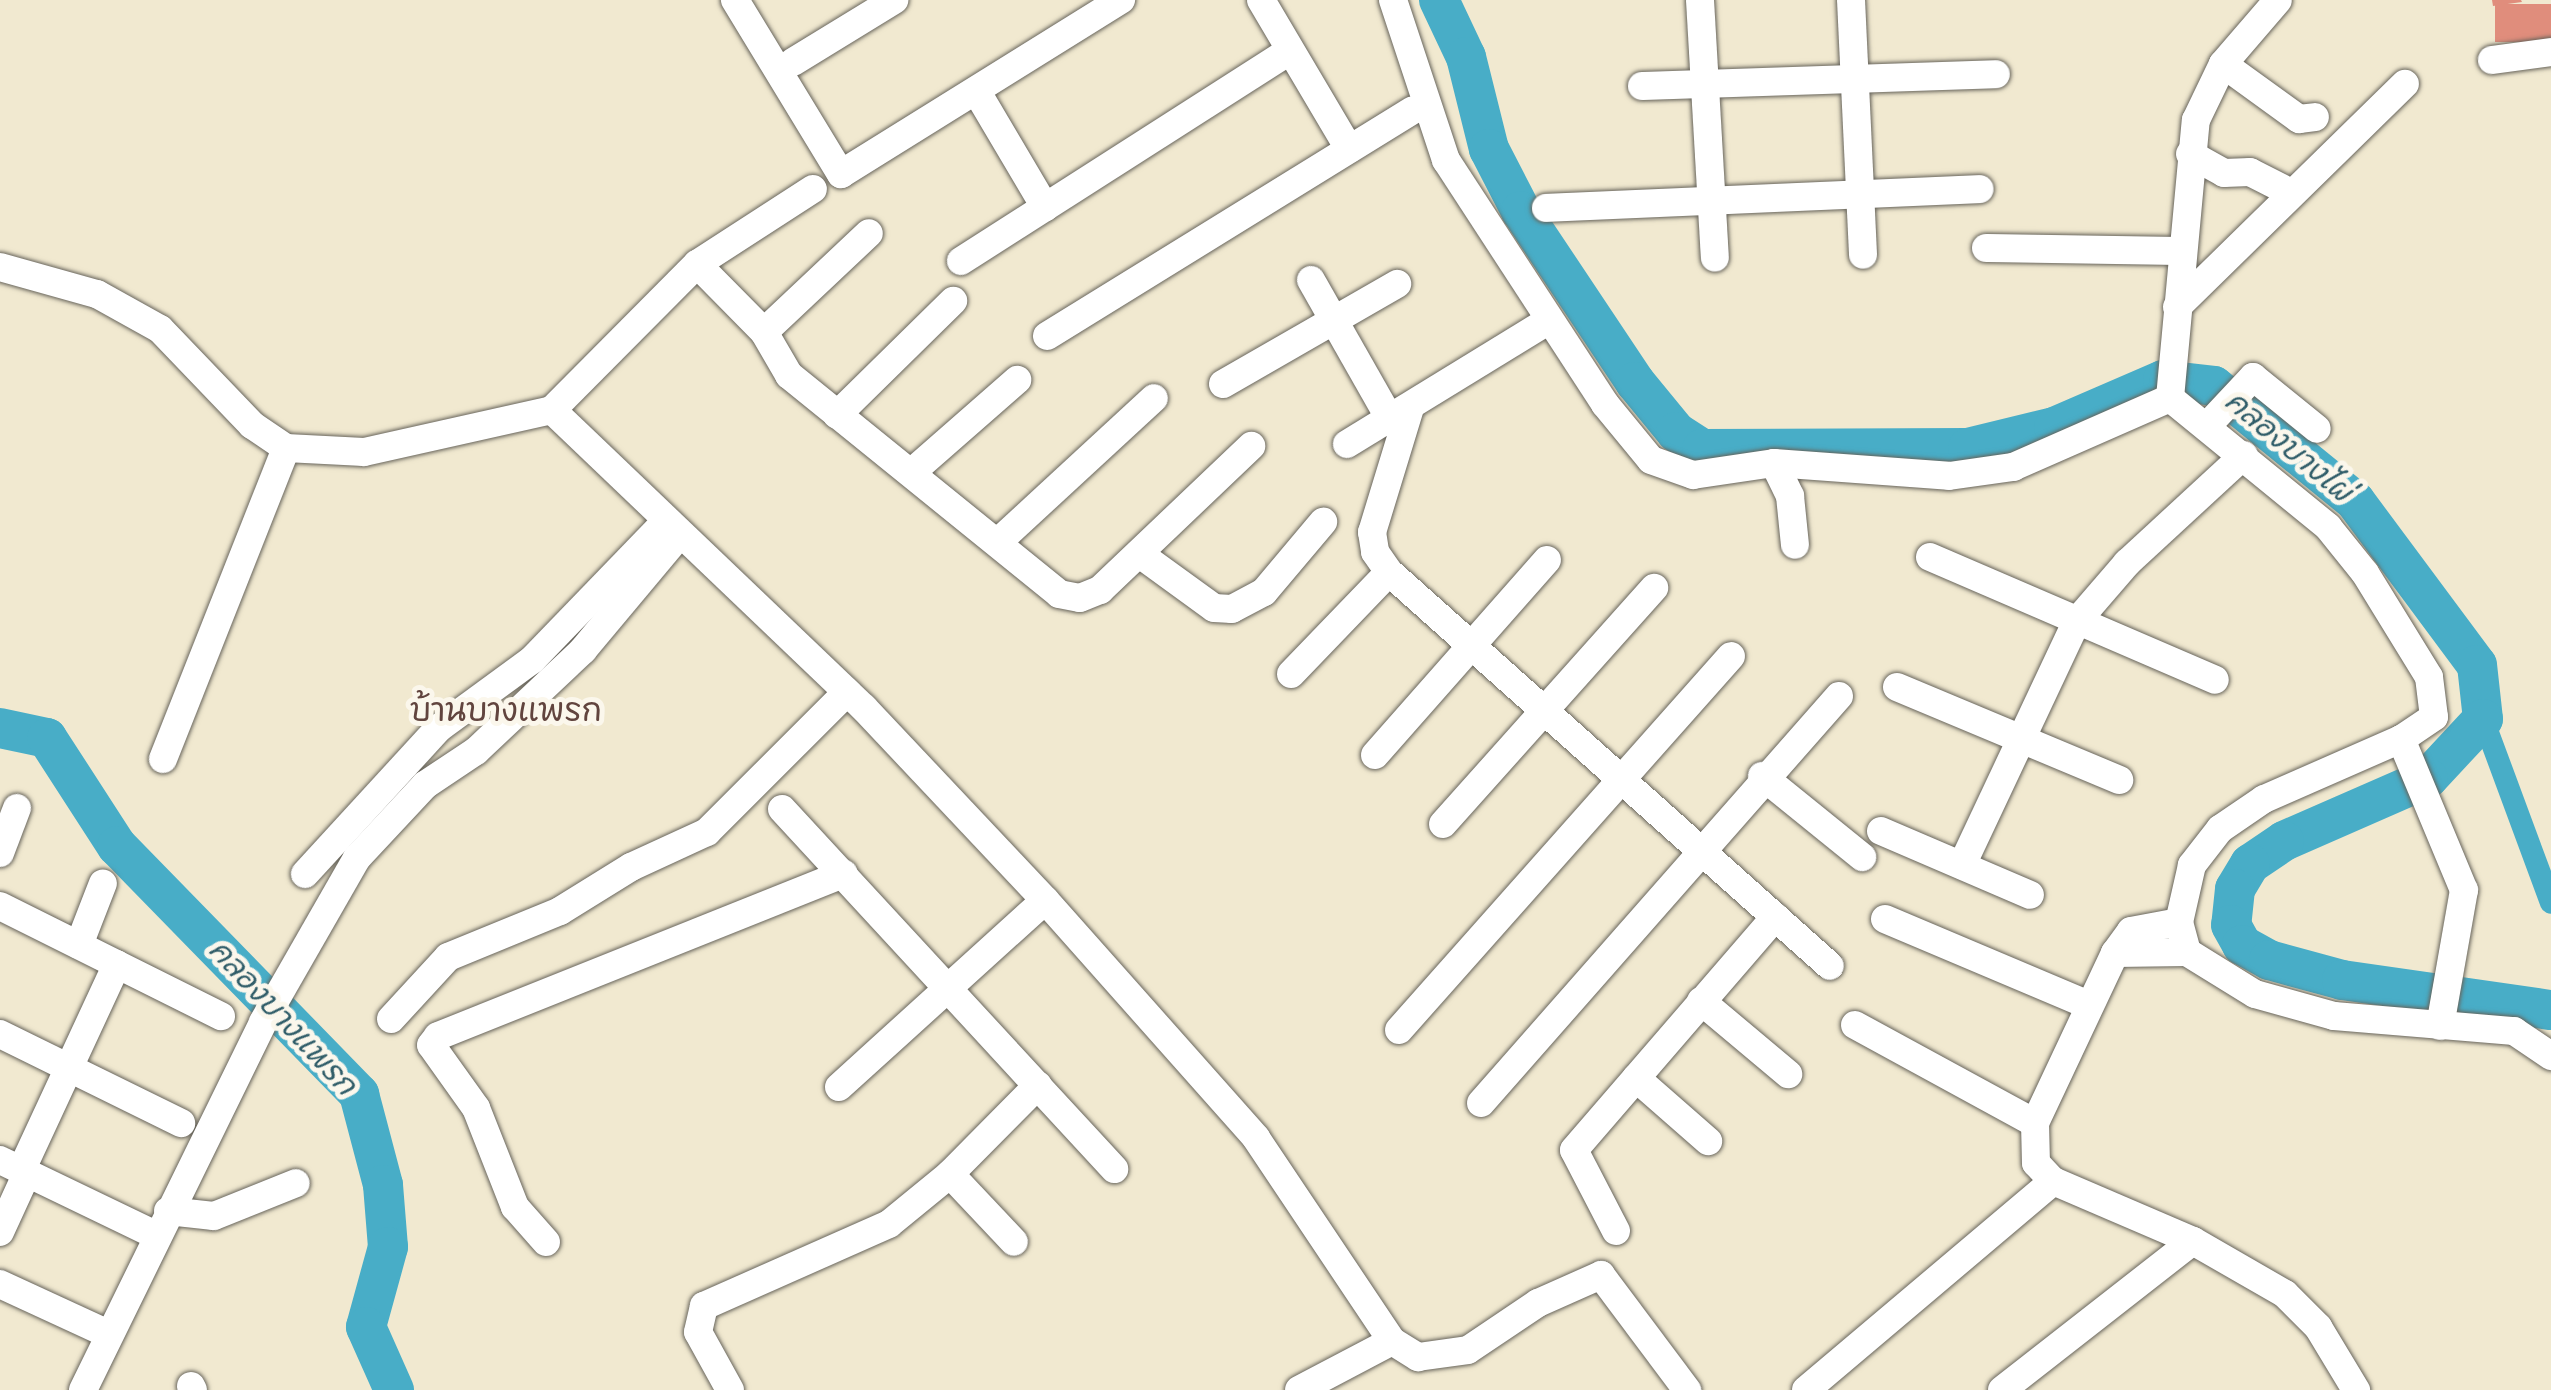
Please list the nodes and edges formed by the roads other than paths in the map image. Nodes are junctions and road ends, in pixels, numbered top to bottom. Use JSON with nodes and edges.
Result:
{"nodes":[{"id":1,"x":736,"y":0,"type":"edge"},
{"id":2,"x":894,"y":0,"type":"edge"},
{"id":3,"x":1121,"y":0,"type":"edge"},
{"id":4,"x":1262,"y":0,"type":"edge"},
{"id":5,"x":1393,"y":0,"type":"edge"},
{"id":6,"x":1700,"y":0,"type":"edge"},
{"id":7,"x":1851,"y":0,"type":"edge"},
{"id":8,"x":2278,"y":0,"type":"edge"},
{"id":9,"x":1288,"y":52,"type":"junction"},
{"id":10,"x":2551,"y":52,"type":"edge"},
{"id":11,"x":2492,"y":60,"type":"dead end"},
{"id":12,"x":793,"y":62,"type":"dead end"},
{"id":13,"x":2223,"y":64,"type":"junction"},
{"id":14,"x":1996,"y":74,"type":"dead end"},
{"id":15,"x":1856,"y":76,"type":"junction"},
{"id":16,"x":1708,"y":83,"type":"junction"},
{"id":17,"x":2405,"y":84,"type":"dead end"},
{"id":18,"x":1642,"y":86,"type":"dead end"},
{"id":19,"x":977,"y":92,"type":"junction"},
{"id":20,"x":1412,"y":111,"type":"dead end"},
{"id":21,"x":2315,"y":116,"type":"dead end"},
{"id":22,"x":1349,"y":150,"type":"junction"},
{"id":23,"x":2190,"y":154,"type":"junction"},
{"id":24,"x":2282,"y":188,"type":"dead end"},
{"id":25,"x":813,"y":189,"type":"dead end"},
{"id":26,"x":1980,"y":189,"type":"dead end"},
{"id":27,"x":1861,"y":191,"type":"junction"},
{"id":28,"x":1712,"y":201,"type":"junction"},
{"id":29,"x":1045,"y":207,"type":"junction"},
{"id":30,"x":1546,"y":208,"type":"dead end"},
{"id":31,"x":869,"y":233,"type":"dead end"},
{"id":32,"x":1986,"y":248,"type":"dead end"},
{"id":33,"x":2181,"y":251,"type":"junction"},
{"id":34,"x":1863,"y":254,"type":"dead end"},
{"id":35,"x":1715,"y":258,"type":"dead end"},
{"id":36,"x":961,"y":260,"type":"dead end"},
{"id":37,"x":696,"y":264,"type":"junction"},
{"id":38,"x":0,"y":267,"type":"edge"},
{"id":39,"x":1312,"y":280,"type":"dead end"},
{"id":40,"x":1397,"y":284,"type":"dead end"},
{"id":41,"x":953,"y":301,"type":"dead end"},
{"id":42,"x":2176,"y":307,"type":"junction"},
{"id":43,"x":1334,"y":320,"type":"junction"},
{"id":44,"x":1549,"y":320,"type":"junction"},
{"id":45,"x":764,"y":332,"type":"junction"},
{"id":46,"x":1047,"y":336,"type":"dead end"},
{"id":47,"x":1017,"y":380,"type":"dead end"},
{"id":48,"x":1223,"y":384,"type":"dead end"},
{"id":49,"x":2170,"y":391,"type":"junction"},
{"id":50,"x":1154,"y":398,"type":"dead end"},
{"id":51,"x":552,"y":410,"type":"junction"},
{"id":52,"x":1400,"y":413,"type":"junction"},
{"id":53,"x":837,"y":415,"type":"junction"},
{"id":54,"x":2216,"y":416,"type":"junction"},
{"id":55,"x":2317,"y":429,"type":"dead end"},
{"id":56,"x":1347,"y":444,"type":"dead end"},
{"id":57,"x":1251,"y":446,"type":"dead end"},
{"id":58,"x":286,"y":448,"type":"junction"},
{"id":59,"x":2244,"y":455,"type":"junction"},
{"id":60,"x":1774,"y":462,"type":"junction"},
{"id":61,"x":912,"y":472,"type":"junction"},
{"id":62,"x":1322,"y":522,"type":"dead end"},
{"id":63,"x":673,"y":528,"type":"junction"},
{"id":64,"x":998,"y":542,"type":"junction"},
{"id":65,"x":1795,"y":546,"type":"dead end"},
{"id":66,"x":1141,"y":556,"type":"junction"},
{"id":67,"x":1930,"y":557,"type":"dead end"},
{"id":68,"x":1547,"y":560,"type":"dead end"},
{"id":69,"x":1389,"y":572,"type":"junction"},
{"id":70,"x":1654,"y":588,"type":"dead end"},
{"id":71,"x":2077,"y":621,"type":"junction"},
{"id":72,"x":1468,"y":643,"type":"junction"},
{"id":73,"x":1732,"y":656,"type":"dead end"},
{"id":74,"x":1291,"y":674,"type":"dead end"},
{"id":75,"x":2215,"y":680,"type":"dead end"},
{"id":76,"x":1896,"y":687,"type":"dead end"},
{"id":77,"x":848,"y":692,"type":"junction"},
{"id":78,"x":1839,"y":696,"type":"dead end"},
{"id":79,"x":1544,"y":711,"type":"junction"},
{"id":80,"x":2023,"y":738,"type":"junction"},
{"id":81,"x":2406,"y":748,"type":"junction"},
{"id":82,"x":1375,"y":755,"type":"dead end"},
{"id":83,"x":164,"y":759,"type":"dead end"},
{"id":84,"x":1762,"y":776,"type":"junction"},
{"id":85,"x":2119,"y":780,"type":"dead end"},
{"id":86,"x":1624,"y":781,"type":"junction"},
{"id":87,"x":17,"y":808,"type":"dead end"},
{"id":88,"x":782,"y":809,"type":"dead end"},
{"id":89,"x":1444,"y":824,"type":"dead end"},
{"id":90,"x":1880,"y":831,"type":"dead end"},
{"id":91,"x":0,"y":852,"type":"edge"},
{"id":92,"x":1698,"y":852,"type":"junction"},
{"id":93,"x":1862,"y":858,"type":"dead end"},
{"id":94,"x":1962,"y":864,"type":"junction"},
{"id":95,"x":305,"y":874,"type":"dead end"},
{"id":96,"x":844,"y":874,"type":"junction"},
{"id":97,"x":103,"y":883,"type":"dead end"},
{"id":98,"x":2030,"y":895,"type":"dead end"},
{"id":99,"x":1045,"y":900,"type":"junction"},
{"id":100,"x":0,"y":906,"type":"edge"},
{"id":101,"x":1776,"y":917,"type":"junction"},
{"id":102,"x":1885,"y":919,"type":"dead end"},
{"id":103,"x":2179,"y":922,"type":"junction"},
{"id":104,"x":78,"y":945,"type":"junction"},
{"id":105,"x":2187,"y":952,"type":"junction"},
{"id":106,"x":2115,"y":953,"type":"junction"},
{"id":107,"x":117,"y":964,"type":"junction"},
{"id":108,"x":1830,"y":966,"type":"dead end"},
{"id":109,"x":947,"y":990,"type":"junction"},
{"id":110,"x":1701,"y":1001,"type":"junction"},
{"id":111,"x":2089,"y":1005,"type":"junction"},
{"id":112,"x":221,"y":1016,"type":"dead end"},
{"id":113,"x":2441,"y":1018,"type":"junction"},
{"id":114,"x":391,"y":1019,"type":"dead end"},
{"id":115,"x":1855,"y":1026,"type":"dead end"},
{"id":116,"x":1399,"y":1030,"type":"dead end"},
{"id":117,"x":0,"y":1034,"type":"edge"},
{"id":118,"x":2551,"y":1056,"type":"edge"},
{"id":119,"x":69,"y":1068,"type":"junction"},
{"id":120,"x":1788,"y":1074,"type":"dead end"},
{"id":121,"x":1636,"y":1078,"type":"junction"},
{"id":122,"x":1038,"y":1086,"type":"junction"},
{"id":123,"x":839,"y":1087,"type":"dead end"},
{"id":124,"x":1481,"y":1102,"type":"dead end"},
{"id":125,"x":181,"y":1122,"type":"dead end"},
{"id":126,"x":2035,"y":1123,"type":"junction"},
{"id":127,"x":1708,"y":1141,"type":"dead end"},
{"id":128,"x":16,"y":1168,"type":"edge"},
{"id":129,"x":1114,"y":1169,"type":"dead end"},
{"id":130,"x":950,"y":1174,"type":"junction"},
{"id":131,"x":2053,"y":1181,"type":"junction"},
{"id":132,"x":296,"y":1183,"type":"dead end"},
{"id":133,"x":162,"y":1223,"type":"junction"},
{"id":134,"x":1616,"y":1231,"type":"dead end"},
{"id":135,"x":0,"y":1232,"type":"edge"},
{"id":136,"x":2193,"y":1241,"type":"junction"},
{"id":137,"x":546,"y":1242,"type":"dead end"},
{"id":138,"x":1014,"y":1242,"type":"dead end"},
{"id":139,"x":0,"y":1284,"type":"edge"},
{"id":140,"x":108,"y":1334,"type":"junction"},
{"id":141,"x":1392,"y":1341,"type":"junction"},
{"id":142,"x":83,"y":1390,"type":"edge"},
{"id":143,"x":730,"y":1390,"type":"edge"},
{"id":144,"x":1300,"y":1390,"type":"edge"},
{"id":145,"x":1687,"y":1390,"type":"edge"},
{"id":146,"x":1806,"y":1390,"type":"edge"},
{"id":147,"x":2002,"y":1390,"type":"edge"},
{"id":148,"x":2356,"y":1390,"type":"edge"}],
"edges":[{"from":1,"to":19,"type":"street"},
{"from":2,"to":12,"type":"street"},
{"from":3,"to":19,"type":"street"},
{"from":4,"to":9,"type":"street"},
{"from":5,"to":44,"type":"street"},
{"from":6,"to":16,"type":"street"},
{"from":7,"to":15,"type":"street"},
{"from":8,"to":13,"type":"street"},
{"from":9,"to":22,"type":"street"},
{"from":9,"to":29,"type":"street"},
{"from":10,"to":11,"type":"street"},
{"from":13,"to":21,"type":"street"},
{"from":13,"to":23,"type":"street"},
{"from":14,"to":15,"type":"street"},
{"from":15,"to":16,"type":"street"},
{"from":15,"to":27,"type":"street"},
{"from":16,"to":18,"type":"street"},
{"from":16,"to":28,"type":"street"},
{"from":17,"to":42,"type":"street"},
{"from":19,"to":29,"type":"street"},
{"from":20,"to":22,"type":"street"},
{"from":22,"to":46,"type":"street"},
{"from":23,"to":24,"type":"street"},
{"from":23,"to":33,"type":"street"},
{"from":25,"to":37,"type":"street"},
{"from":26,"to":27,"type":"street"},
{"from":27,"to":28,"type":"street"},
{"from":27,"to":34,"type":"street"},
{"from":28,"to":30,"type":"street"},
{"from":28,"to":35,"type":"street"},
{"from":29,"to":36,"type":"street"},
{"from":31,"to":45,"type":"street"},
{"from":32,"to":33,"type":"street"},
{"from":33,"to":42,"type":"street"},
{"from":37,"to":45,"type":"street"},
{"from":37,"to":51,"type":"street"},
{"from":38,"to":58,"type":"street"},
{"from":39,"to":43,"type":"street"},
{"from":40,"to":43,"type":"street"},
{"from":41,"to":53,"type":"street"},
{"from":42,"to":49,"type":"street"},
{"from":43,"to":48,"type":"street"},
{"from":43,"to":52,"type":"street"},
{"from":44,"to":52,"type":"street"},
{"from":44,"to":60,"type":"street"},
{"from":45,"to":53,"type":"street"},
{"from":47,"to":61,"type":"street"},
{"from":49,"to":54,"type":"street"},
{"from":49,"to":60,"type":"street"},
{"from":50,"to":64,"type":"street"},
{"from":51,"to":58,"type":"street"},
{"from":51,"to":63,"type":"street"},
{"from":52,"to":56,"type":"street"},
{"from":52,"to":69,"type":"street"},
{"from":53,"to":61,"type":"street"},
{"from":54,"to":55,"type":"street"},
{"from":54,"to":59,"type":"street"},
{"from":57,"to":66,"type":"street"},
{"from":58,"to":83,"type":"street"},
{"from":59,"to":71,"type":"street"},
{"from":59,"to":81,"type":"street"},
{"from":60,"to":65,"type":"street"},
{"from":61,"to":64,"type":"street"},
{"from":62,"to":66,"type":"street"},
{"from":63,"to":77,"type":"street"},
{"from":63,"to":95,"type":"street"},
{"from":63,"to":133,"type":"street"},
{"from":64,"to":66,"type":"street"},
{"from":67,"to":71,"type":"street"},
{"from":68,"to":72,"type":"street"},
{"from":69,"to":72,"type":"street"},
{"from":69,"to":74,"type":"street"},
{"from":70,"to":79,"type":"street"},
{"from":71,"to":75,"type":"street"},
{"from":71,"to":80,"type":"street"},
{"from":72,"to":79,"type":"street"},
{"from":72,"to":82,"type":"street"},
{"from":73,"to":86,"type":"street"},
{"from":76,"to":80,"type":"street"},
{"from":77,"to":99,"type":"street"},
{"from":77,"to":114,"type":"street"},
{"from":78,"to":84,"type":"street"},
{"from":79,"to":86,"type":"street"},
{"from":79,"to":89,"type":"street"},
{"from":80,"to":85,"type":"street"},
{"from":80,"to":94,"type":"street"},
{"from":81,"to":103,"type":"street"},
{"from":81,"to":113,"type":"street"},
{"from":84,"to":92,"type":"street"},
{"from":84,"to":93,"type":"street"},
{"from":86,"to":92,"type":"street"},
{"from":86,"to":116,"type":"street"},
{"from":87,"to":91,"type":"street"},
{"from":88,"to":96,"type":"street"},
{"from":90,"to":94,"type":"street"},
{"from":92,"to":101,"type":"street"},
{"from":92,"to":124,"type":"street"},
{"from":94,"to":98,"type":"street"},
{"from":96,"to":109,"type":"street"},
{"from":96,"to":137,"type":"street"},
{"from":97,"to":104,"type":"street"},
{"from":99,"to":109,"type":"street"},
{"from":99,"to":141,"type":"street"},
{"from":100,"to":104,"type":"street"},
{"from":101,"to":108,"type":"street"},
{"from":101,"to":110,"type":"street"},
{"from":102,"to":111,"type":"street"},
{"from":103,"to":105,"type":"street"},
{"from":103,"to":106,"type":"street"},
{"from":104,"to":107,"type":"street"},
{"from":105,"to":106,"type":"street"},
{"from":105,"to":113,"type":"street"},
{"from":106,"to":111,"type":"street"},
{"from":107,"to":112,"type":"street"},
{"from":107,"to":119,"type":"street"},
{"from":109,"to":122,"type":"street"},
{"from":109,"to":123,"type":"street"},
{"from":110,"to":120,"type":"street"},
{"from":110,"to":121,"type":"street"},
{"from":111,"to":126,"type":"street"},
{"from":113,"to":118,"type":"street"},
{"from":115,"to":126,"type":"street"},
{"from":117,"to":119,"type":"street"},
{"from":119,"to":125,"type":"street"},
{"from":119,"to":128,"type":"street"},
{"from":121,"to":127,"type":"street"},
{"from":121,"to":134,"type":"street"},
{"from":122,"to":129,"type":"street"},
{"from":122,"to":130,"type":"street"},
{"from":126,"to":131,"type":"street"},
{"from":128,"to":133,"type":"street"},
{"from":128,"to":135,"type":"street"},
{"from":130,"to":138,"type":"street"},
{"from":130,"to":143,"type":"street"},
{"from":131,"to":136,"type":"street"},
{"from":131,"to":146,"type":"street"},
{"from":132,"to":133,"type":"street"},
{"from":133,"to":140,"type":"street"},
{"from":136,"to":147,"type":"street"},
{"from":136,"to":148,"type":"street"},
{"from":139,"to":140,"type":"street"},
{"from":140,"to":142,"type":"street"},
{"from":141,"to":144,"type":"street"},
{"from":141,"to":145,"type":"street"}]}
